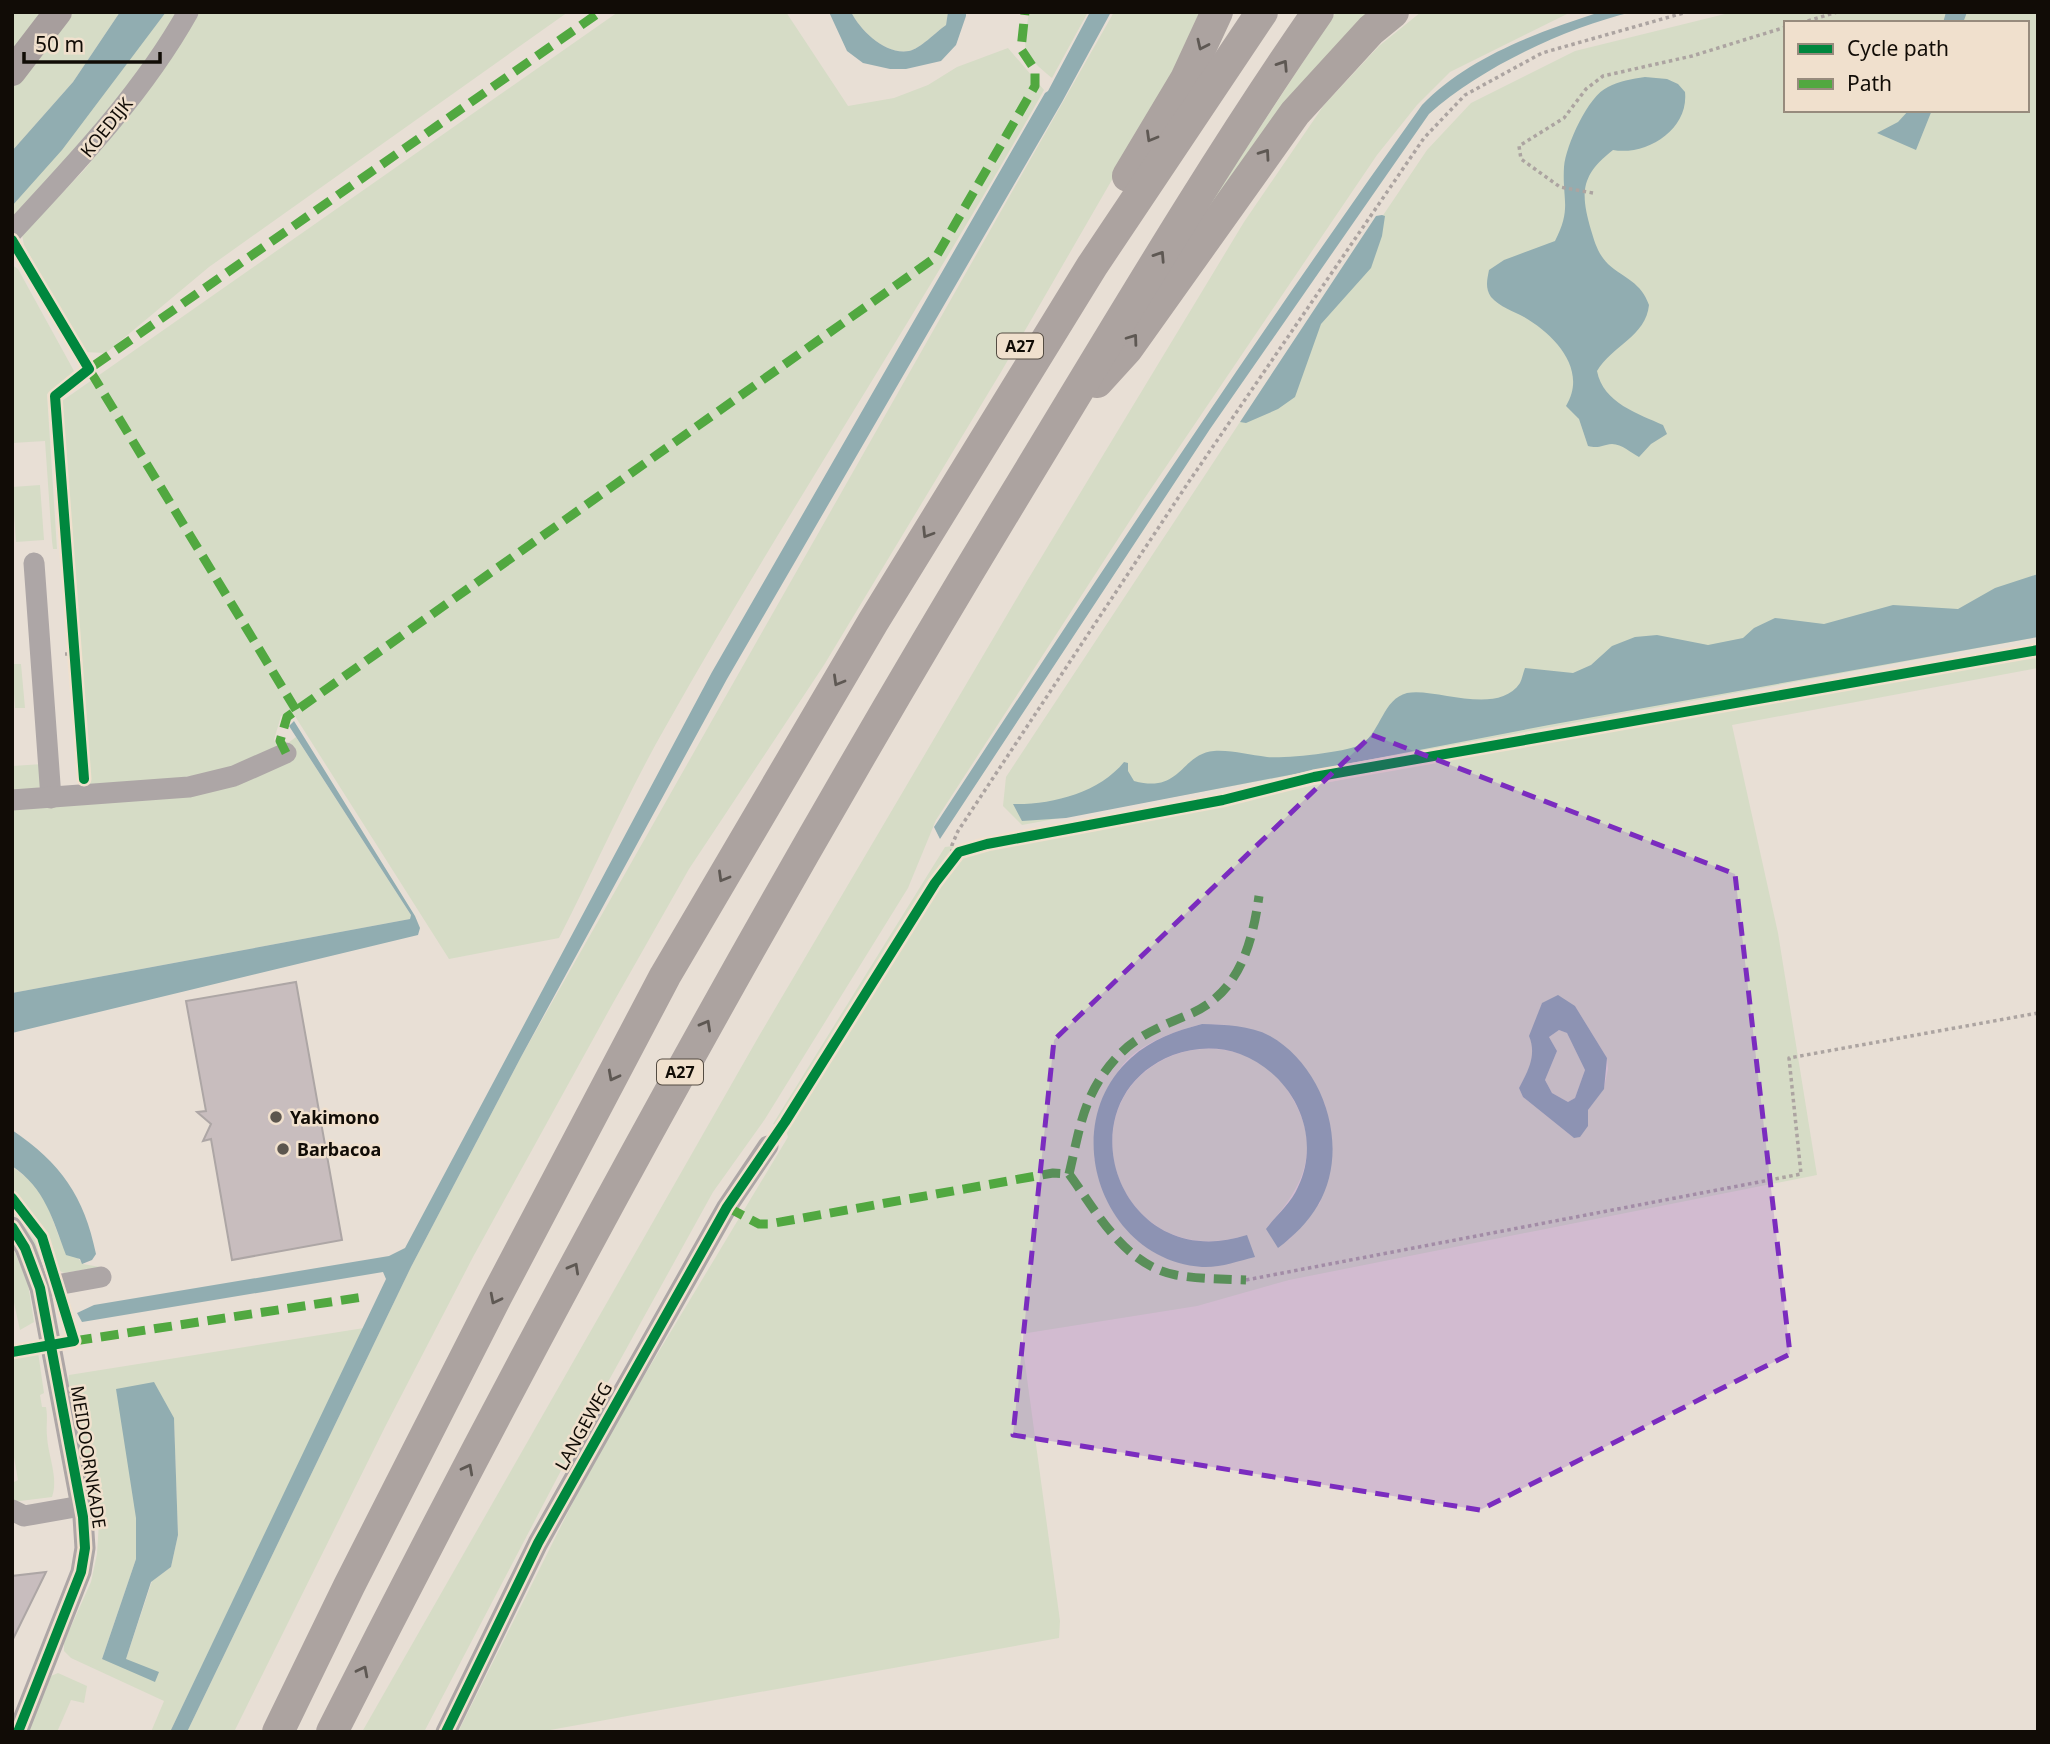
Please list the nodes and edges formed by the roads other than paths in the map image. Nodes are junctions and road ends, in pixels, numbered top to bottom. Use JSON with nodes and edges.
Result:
{"nodes":[{"id":1,"x":58,"y":12,"type":"edge"},
{"id":2,"x":188,"y":12,"type":"edge"},
{"id":3,"x":1217,"y":12,"type":"edge"},
{"id":4,"x":1262,"y":12,"type":"edge"},
{"id":5,"x":1318,"y":12,"type":"edge"},
{"id":6,"x":1393,"y":12,"type":"edge"},
{"id":7,"x":12,"y":72,"type":"edge"},
{"id":8,"x":12,"y":232,"type":"edge"},
{"id":9,"x":1056,"y":427,"type":"junction"},
{"id":10,"x":34,"y":563,"type":"dead end"},
{"id":11,"x":873,"y":622,"type":"junction"},
{"id":12,"x":286,"y":753,"type":"dead end"},
{"id":13,"x":51,"y":797,"type":"junction"},
{"id":14,"x":12,"y":800,"type":"edge"},
{"id":15,"x":768,"y":1146,"type":"dead end"},
{"id":16,"x":12,"y":1227,"type":"edge"},
{"id":17,"x":101,"y":1277,"type":"dead end"},
{"id":18,"x":40,"y":1287,"type":"junction"},
{"id":19,"x":81,"y":1506,"type":"junction"},
{"id":20,"x":12,"y":1510,"type":"edge"},
{"id":21,"x":18,"y":1732,"type":"edge"},
{"id":22,"x":278,"y":1732,"type":"edge"},
{"id":23,"x":332,"y":1732,"type":"edge"},
{"id":24,"x":446,"y":1732,"type":"edge"}],
"edges":[{"from":1,"to":7,"type":"main road"},
{"from":2,"to":8,"type":"street","name":"KOEDIJK"},
{"from":3,"to":11,"type":"highway","number":"A27","one_way":true},
{"from":4,"to":11,"type":"highway","number":"A27","one_way":true},
{"from":9,"to":5,"type":"highway","number":"A27","one_way":true},
{"from":9,"to":6,"type":"highway","number":"A27","one_way":true},
{"from":23,"to":9,"type":"highway","number":"A27","one_way":true},
{"from":10,"to":13,"type":"street"},
{"from":11,"to":22,"type":"highway","number":"A27","one_way":true},
{"from":12,"to":13,"type":"street"},
{"from":13,"to":14,"type":"street"},
{"from":15,"to":24,"type":"street","name":"LANGEWEG"},
{"from":16,"to":18,"type":"street","name":"MEIDOORNKADE"},
{"from":17,"to":18,"type":"street"},
{"from":18,"to":19,"type":"street","name":"MEIDOORNKADE"},
{"from":19,"to":20,"type":"street","name":"MEIDOORNKADE"},
{"from":19,"to":21,"type":"street","name":"MEIDOORNKADE"}]}
